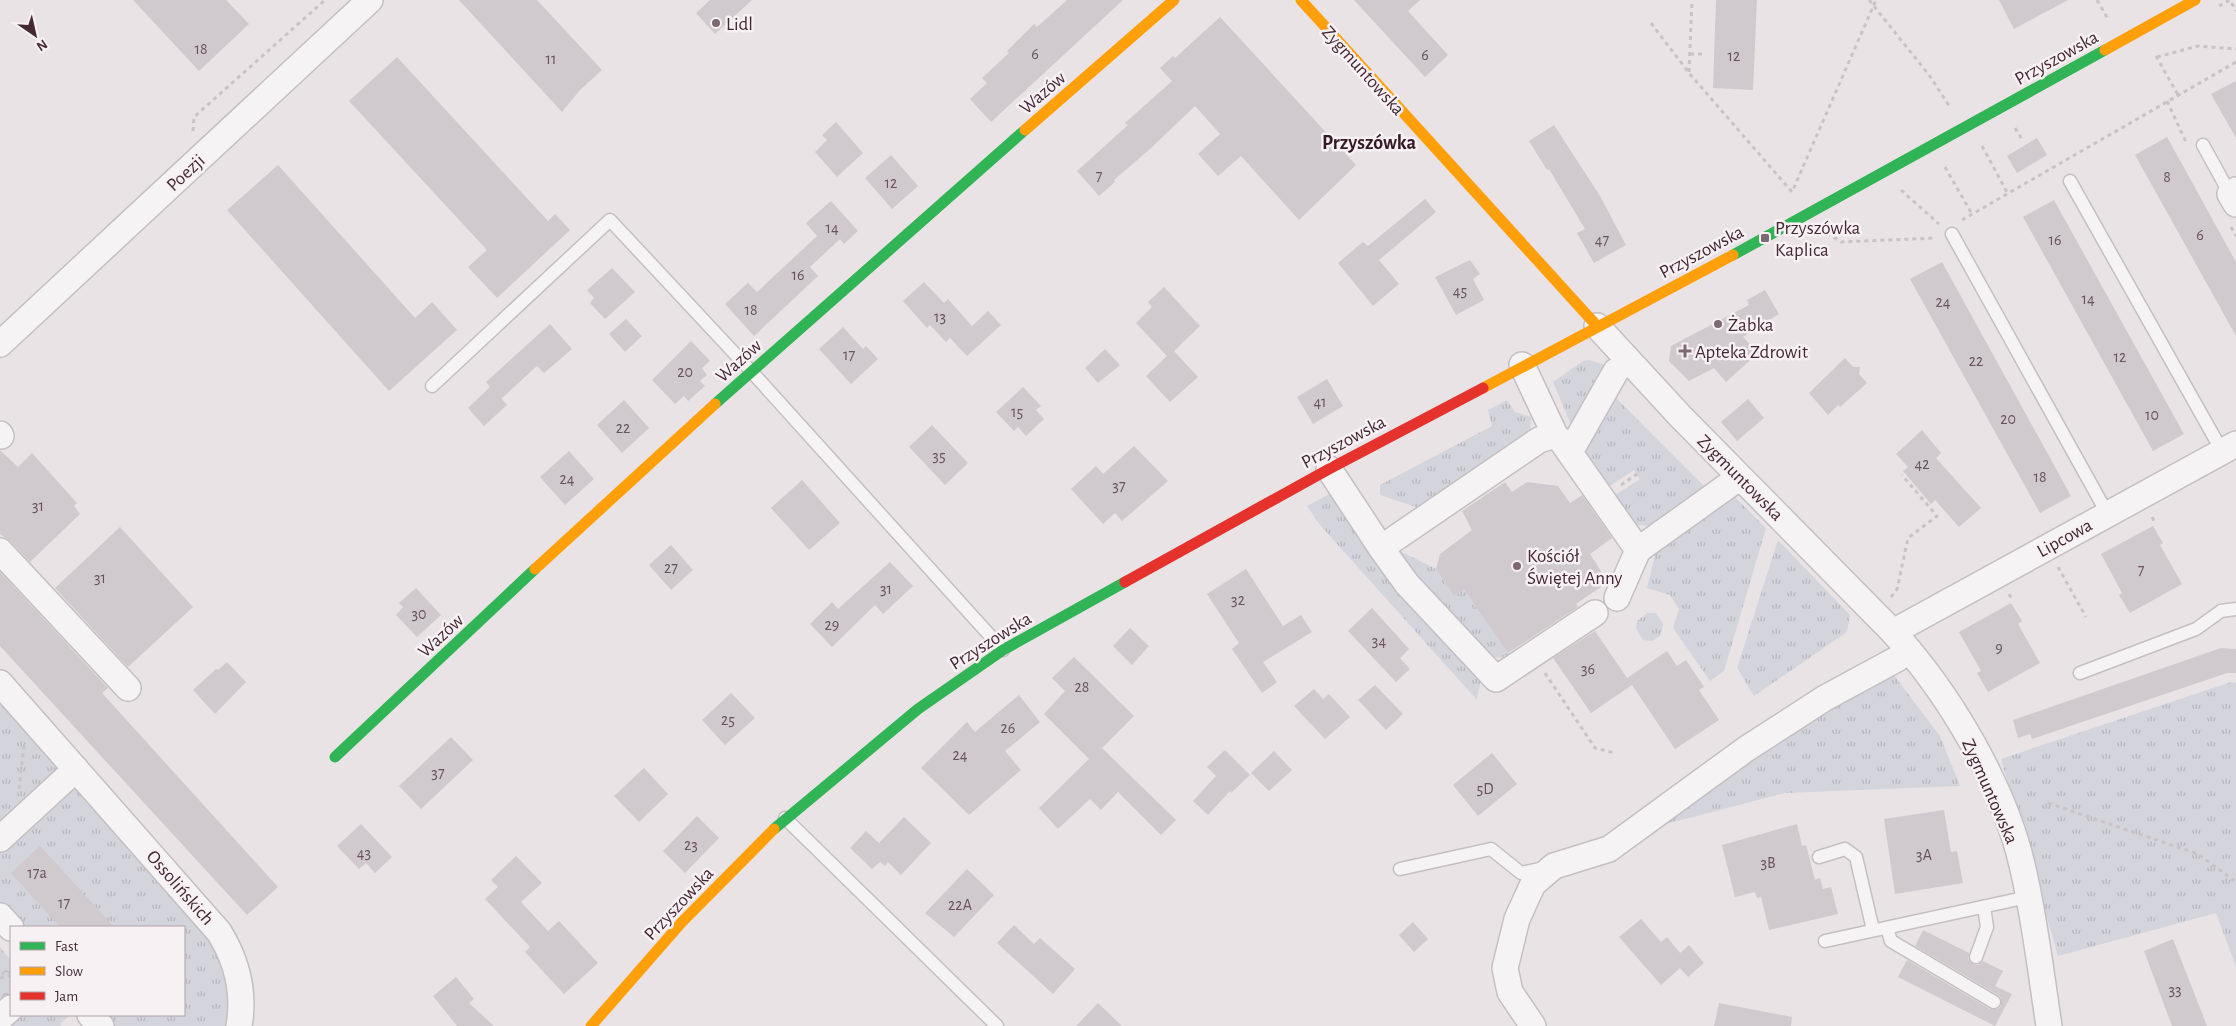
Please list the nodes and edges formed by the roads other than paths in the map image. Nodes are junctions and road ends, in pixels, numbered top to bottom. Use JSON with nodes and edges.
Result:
{"nodes":[{"id":1,"x":370,"y":0,"type":"edge"},
{"id":2,"x":1174,"y":0,"type":"edge"},
{"id":3,"x":1301,"y":0,"type":"edge"},
{"id":4,"x":2195,"y":0,"type":"edge"},
{"id":5,"x":2203,"y":145,"type":"dead end"},
{"id":6,"x":2070,"y":181,"type":"dead end"},
{"id":7,"x":2234,"y":196,"type":"edge"},
{"id":8,"x":1945,"y":234,"type":"road end"},
{"id":9,"x":1597,"y":326,"type":"junction"},
{"id":10,"x":0,"y":344,"type":"edge"},
{"id":11,"x":1522,"y":365,"type":"junction"},
{"id":12,"x":751,"y":371,"type":"junction"},
{"id":13,"x":1616,"y":372,"type":"dead end"},
{"id":14,"x":432,"y":386,"type":"dead end"},
{"id":15,"x":1563,"y":444,"type":"junction"},
{"id":16,"x":2229,"y":448,"type":"edge"},
{"id":17,"x":1329,"y":469,"type":"junction"},
{"id":18,"x":1740,"y":477,"type":"junction"},
{"id":19,"x":2107,"y":512,"type":"junction"},
{"id":20,"x":1381,"y":548,"type":"junction"},
{"id":21,"x":1638,"y":550,"type":"junction"},
{"id":22,"x":0,"y":551,"type":"edge"},
{"id":23,"x":1618,"y":598,"type":"dead end"},
{"id":24,"x":2236,"y":609,"type":"edge"},
{"id":25,"x":1595,"y":613,"type":"dead end"},
{"id":26,"x":1901,"y":641,"type":"junction"},
{"id":27,"x":1003,"y":650,"type":"junction"},
{"id":28,"x":2080,"y":673,"type":"dead end"},
{"id":29,"x":0,"y":683,"type":"edge"},
{"id":30,"x":128,"y":688,"type":"dead end"},
{"id":31,"x":335,"y":757,"type":"dead end"},
{"id":32,"x":76,"y":769,"type":"junction"},
{"id":33,"x":786,"y":818,"type":"junction"},
{"id":34,"x":0,"y":839,"type":"edge"},
{"id":35,"x":1819,"y":857,"type":"dead end"},
{"id":36,"x":1554,"y":866,"type":"junction"},
{"id":37,"x":1400,"y":869,"type":"dead end"},
{"id":38,"x":2028,"y":897,"type":"junction"},
{"id":39,"x":1984,"y":907,"type":"junction"},
{"id":40,"x":0,"y":916,"type":"edge"},
{"id":41,"x":10,"y":927,"type":"edge"},
{"id":42,"x":1887,"y":928,"type":"junction"},
{"id":43,"x":1873,"y":930,"type":"junction"},
{"id":44,"x":1825,"y":941,"type":"dead end"},
{"id":45,"x":1976,"y":957,"type":"dead end"},
{"id":46,"x":1994,"y":1002,"type":"dead end"},
{"id":47,"x":10,"y":1009,"type":"edge"},
{"id":48,"x":91,"y":1016,"type":"edge"},
{"id":49,"x":0,"y":1018,"type":"edge"},
{"id":50,"x":100,"y":1026,"type":"edge"},
{"id":51,"x":239,"y":1026,"type":"edge"},
{"id":52,"x":591,"y":1026,"type":"edge"},
{"id":53,"x":997,"y":1026,"type":"edge"},
{"id":54,"x":1534,"y":1026,"type":"edge"},
{"id":55,"x":2049,"y":1026,"type":"edge"}],
"edges":[{"from":1,"to":10,"type":"street","name":"Poezji"},
{"from":2,"to":12,"type":"street","name":"Wazów"},
{"from":3,"to":9,"type":"street","name":"Zygmuntowska"},
{"from":4,"to":9,"type":"street","name":"Przyszowska"},
{"from":5,"to":7,"type":"lane"},
{"from":6,"to":16,"type":"lane"},
{"from":8,"to":19,"type":"lane"},
{"from":9,"to":11,"type":"street","name":"Przyszowska"},
{"from":9,"to":18,"type":"street","name":"Zygmuntowska"},
{"from":11,"to":15,"type":"street"},
{"from":11,"to":17,"type":"street","name":"Przyszowska"},
{"from":12,"to":14,"type":"lane"},
{"from":12,"to":27,"type":"lane"},
{"from":12,"to":31,"type":"street","name":"Wazów"},
{"from":13,"to":15,"type":"street"},
{"from":15,"to":20,"type":"street"},
{"from":15,"to":21,"type":"street"},
{"from":16,"to":19,"type":"street","name":"Lipcowa"},
{"from":17,"to":20,"type":"street"},
{"from":17,"to":27,"type":"street","name":"Przyszowska"},
{"from":18,"to":21,"type":"street"},
{"from":18,"to":26,"type":"street","name":"Zygmuntowska"},
{"from":19,"to":26,"type":"street","name":"Lipcowa"},
{"from":20,"to":25,"type":"street"},
{"from":21,"to":23,"type":"street"},
{"from":22,"to":30,"type":"street"},
{"from":24,"to":28,"type":"lane"},
{"from":26,"to":36,"type":"street","name":"Lipcowa"},
{"from":26,"to":38,"type":"street","name":"Zygmuntowska"},
{"from":27,"to":33,"type":"street","name":"Przyszowska"},
{"from":29,"to":32,"type":"street","name":"Ossolińskich"},
{"from":32,"to":34,"type":"street"},
{"from":32,"to":51,"type":"street","name":"Ossolińskich"},
{"from":33,"to":52,"type":"street","name":"Przyszowska"},
{"from":33,"to":53,"type":"lane"},
{"from":35,"to":43,"type":"lane"},
{"from":36,"to":37,"type":"lane"},
{"from":36,"to":54,"type":"street"},
{"from":38,"to":39,"type":"lane"},
{"from":38,"to":55,"type":"street","name":"Zygmuntowska"},
{"from":39,"to":42,"type":"lane"},
{"from":39,"to":45,"type":"lane"},
{"from":40,"to":41,"type":"street"},
{"from":42,"to":43,"type":"lane"},
{"from":42,"to":46,"type":"lane"},
{"from":43,"to":44,"type":"lane"},
{"from":47,"to":49,"type":"street"},
{"from":48,"to":50,"type":"street"}]}
